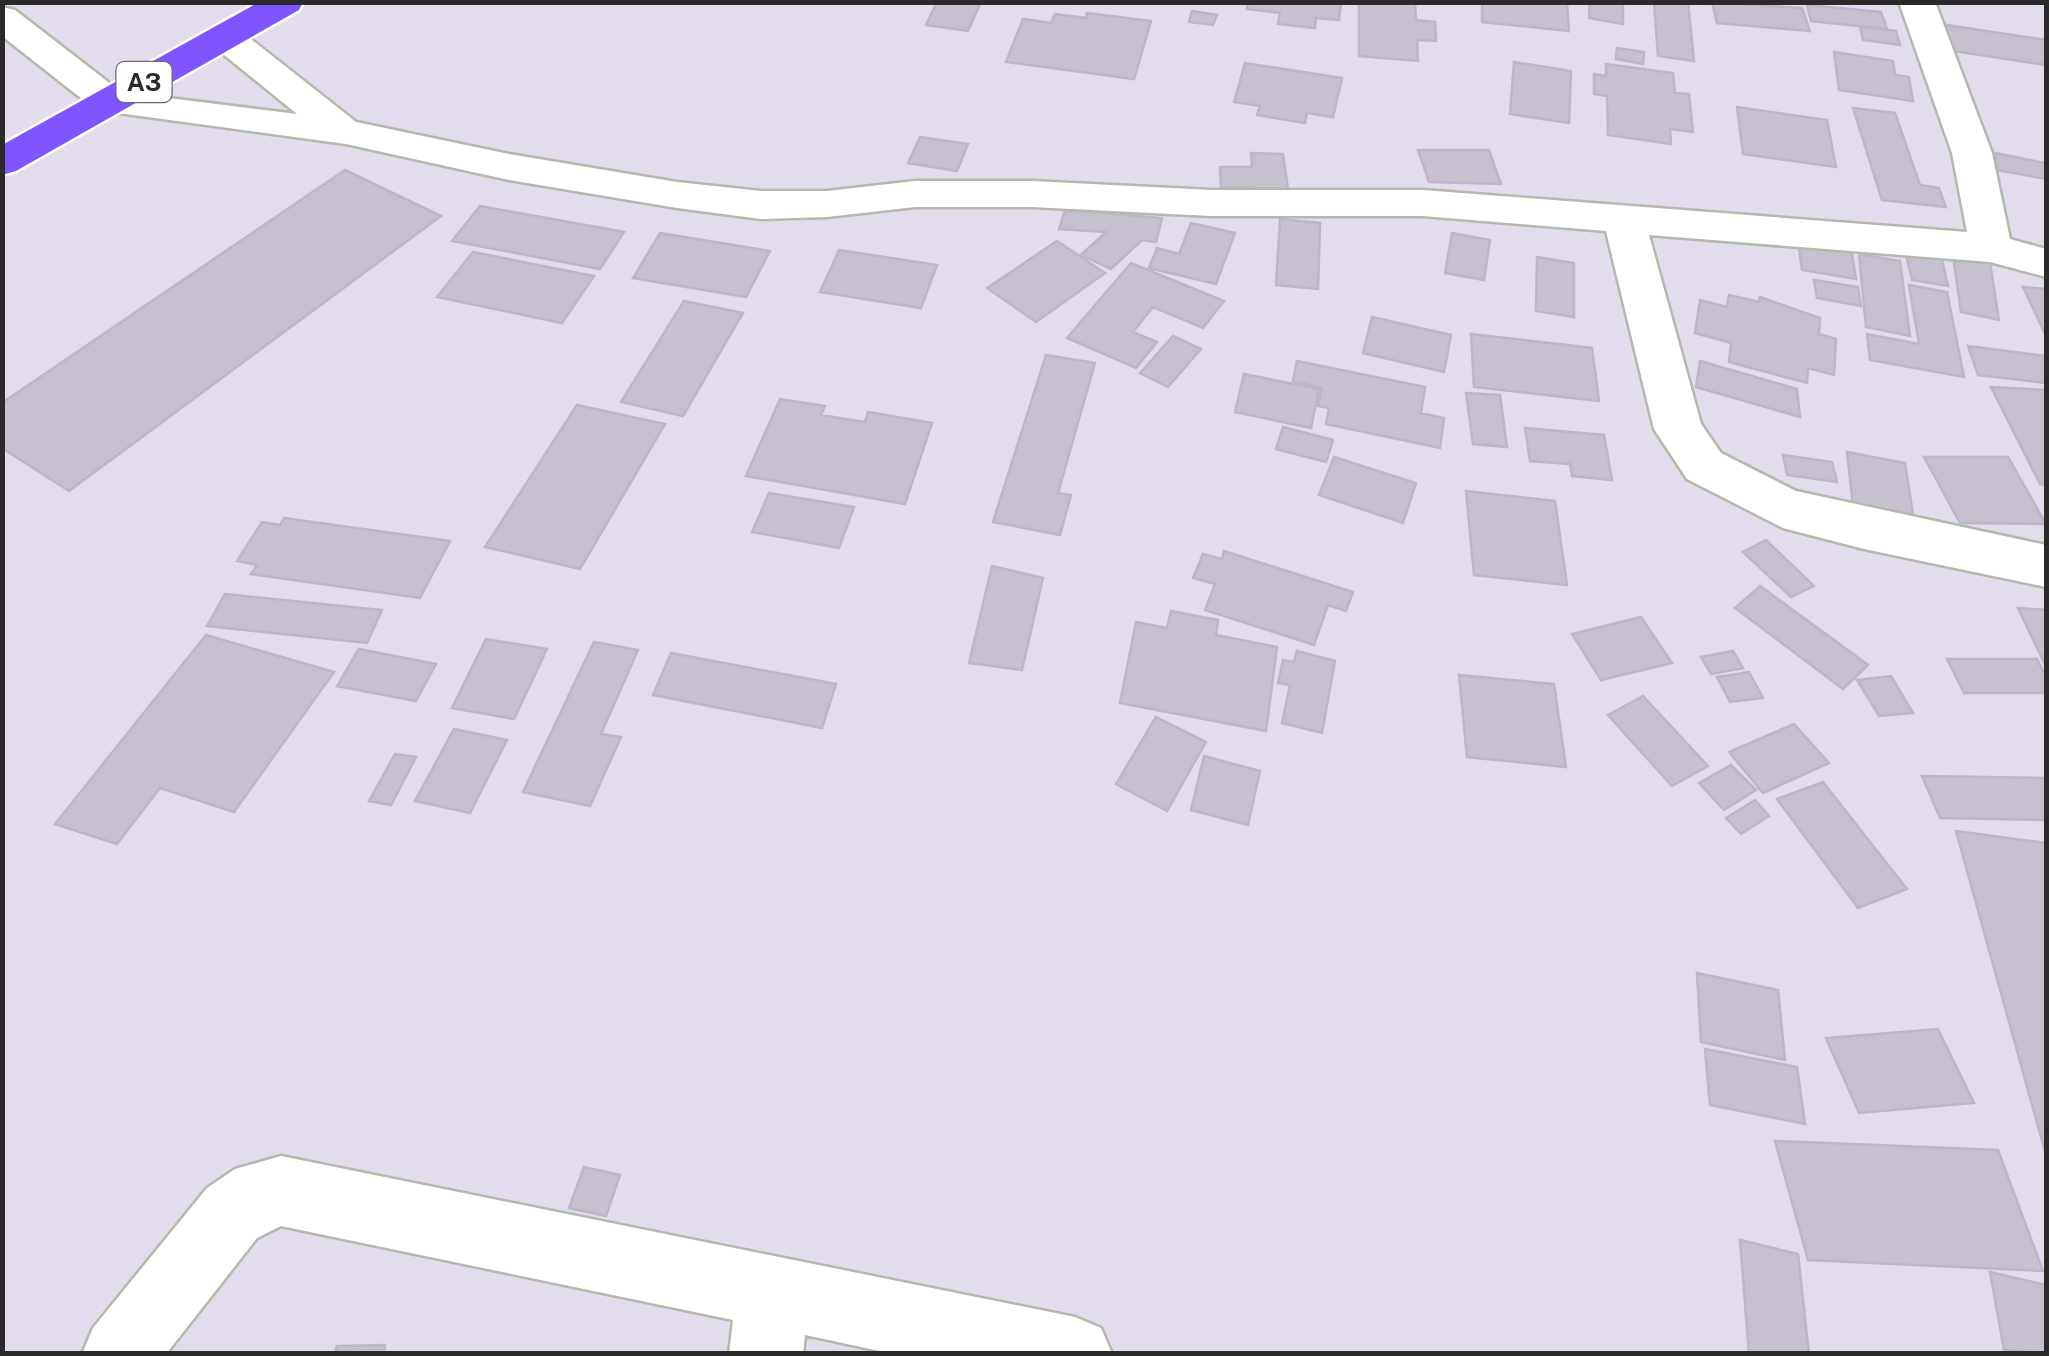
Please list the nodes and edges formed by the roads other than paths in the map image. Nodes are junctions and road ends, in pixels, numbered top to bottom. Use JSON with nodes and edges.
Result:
{"nodes":[{"id":1,"x":286,"y":2,"type":"edge"},
{"id":2,"x":1917,"y":2,"type":"edge"},
{"id":3,"x":2,"y":18,"type":"edge"},
{"id":4,"x":224,"y":37,"type":"junction"},
{"id":5,"x":110,"y":102,"type":"junction"},
{"id":6,"x":346,"y":132,"type":"junction"},
{"id":7,"x":2,"y":162,"type":"edge"},
{"id":8,"x":1624,"y":219,"type":"junction"},
{"id":9,"x":1990,"y":248,"type":"junction"},
{"id":10,"x":2046,"y":262,"type":"edge"},
{"id":11,"x":2046,"y":566,"type":"edge"},
{"id":12,"x":769,"y":1323,"type":"edge"},
{"id":13,"x":119,"y":1354,"type":"edge"},
{"id":14,"x":1076,"y":1354,"type":"edge"}],
"edges":[{"from":1,"to":4,"type":"highway","number":"A3"},
{"from":2,"to":9,"type":"street"},
{"from":3,"to":5,"type":"street"},
{"from":4,"to":5,"type":"highway","number":"A3"},
{"from":4,"to":6,"type":"street"},
{"from":5,"to":6,"type":"street"},
{"from":5,"to":7,"type":"highway","number":"A3"},
{"from":6,"to":8,"type":"street"},
{"from":8,"to":9,"type":"street"},
{"from":8,"to":11,"type":"street"},
{"from":9,"to":10,"type":"street"},
{"from":12,"to":13,"type":"street"},
{"from":12,"to":14,"type":"street"}]}
